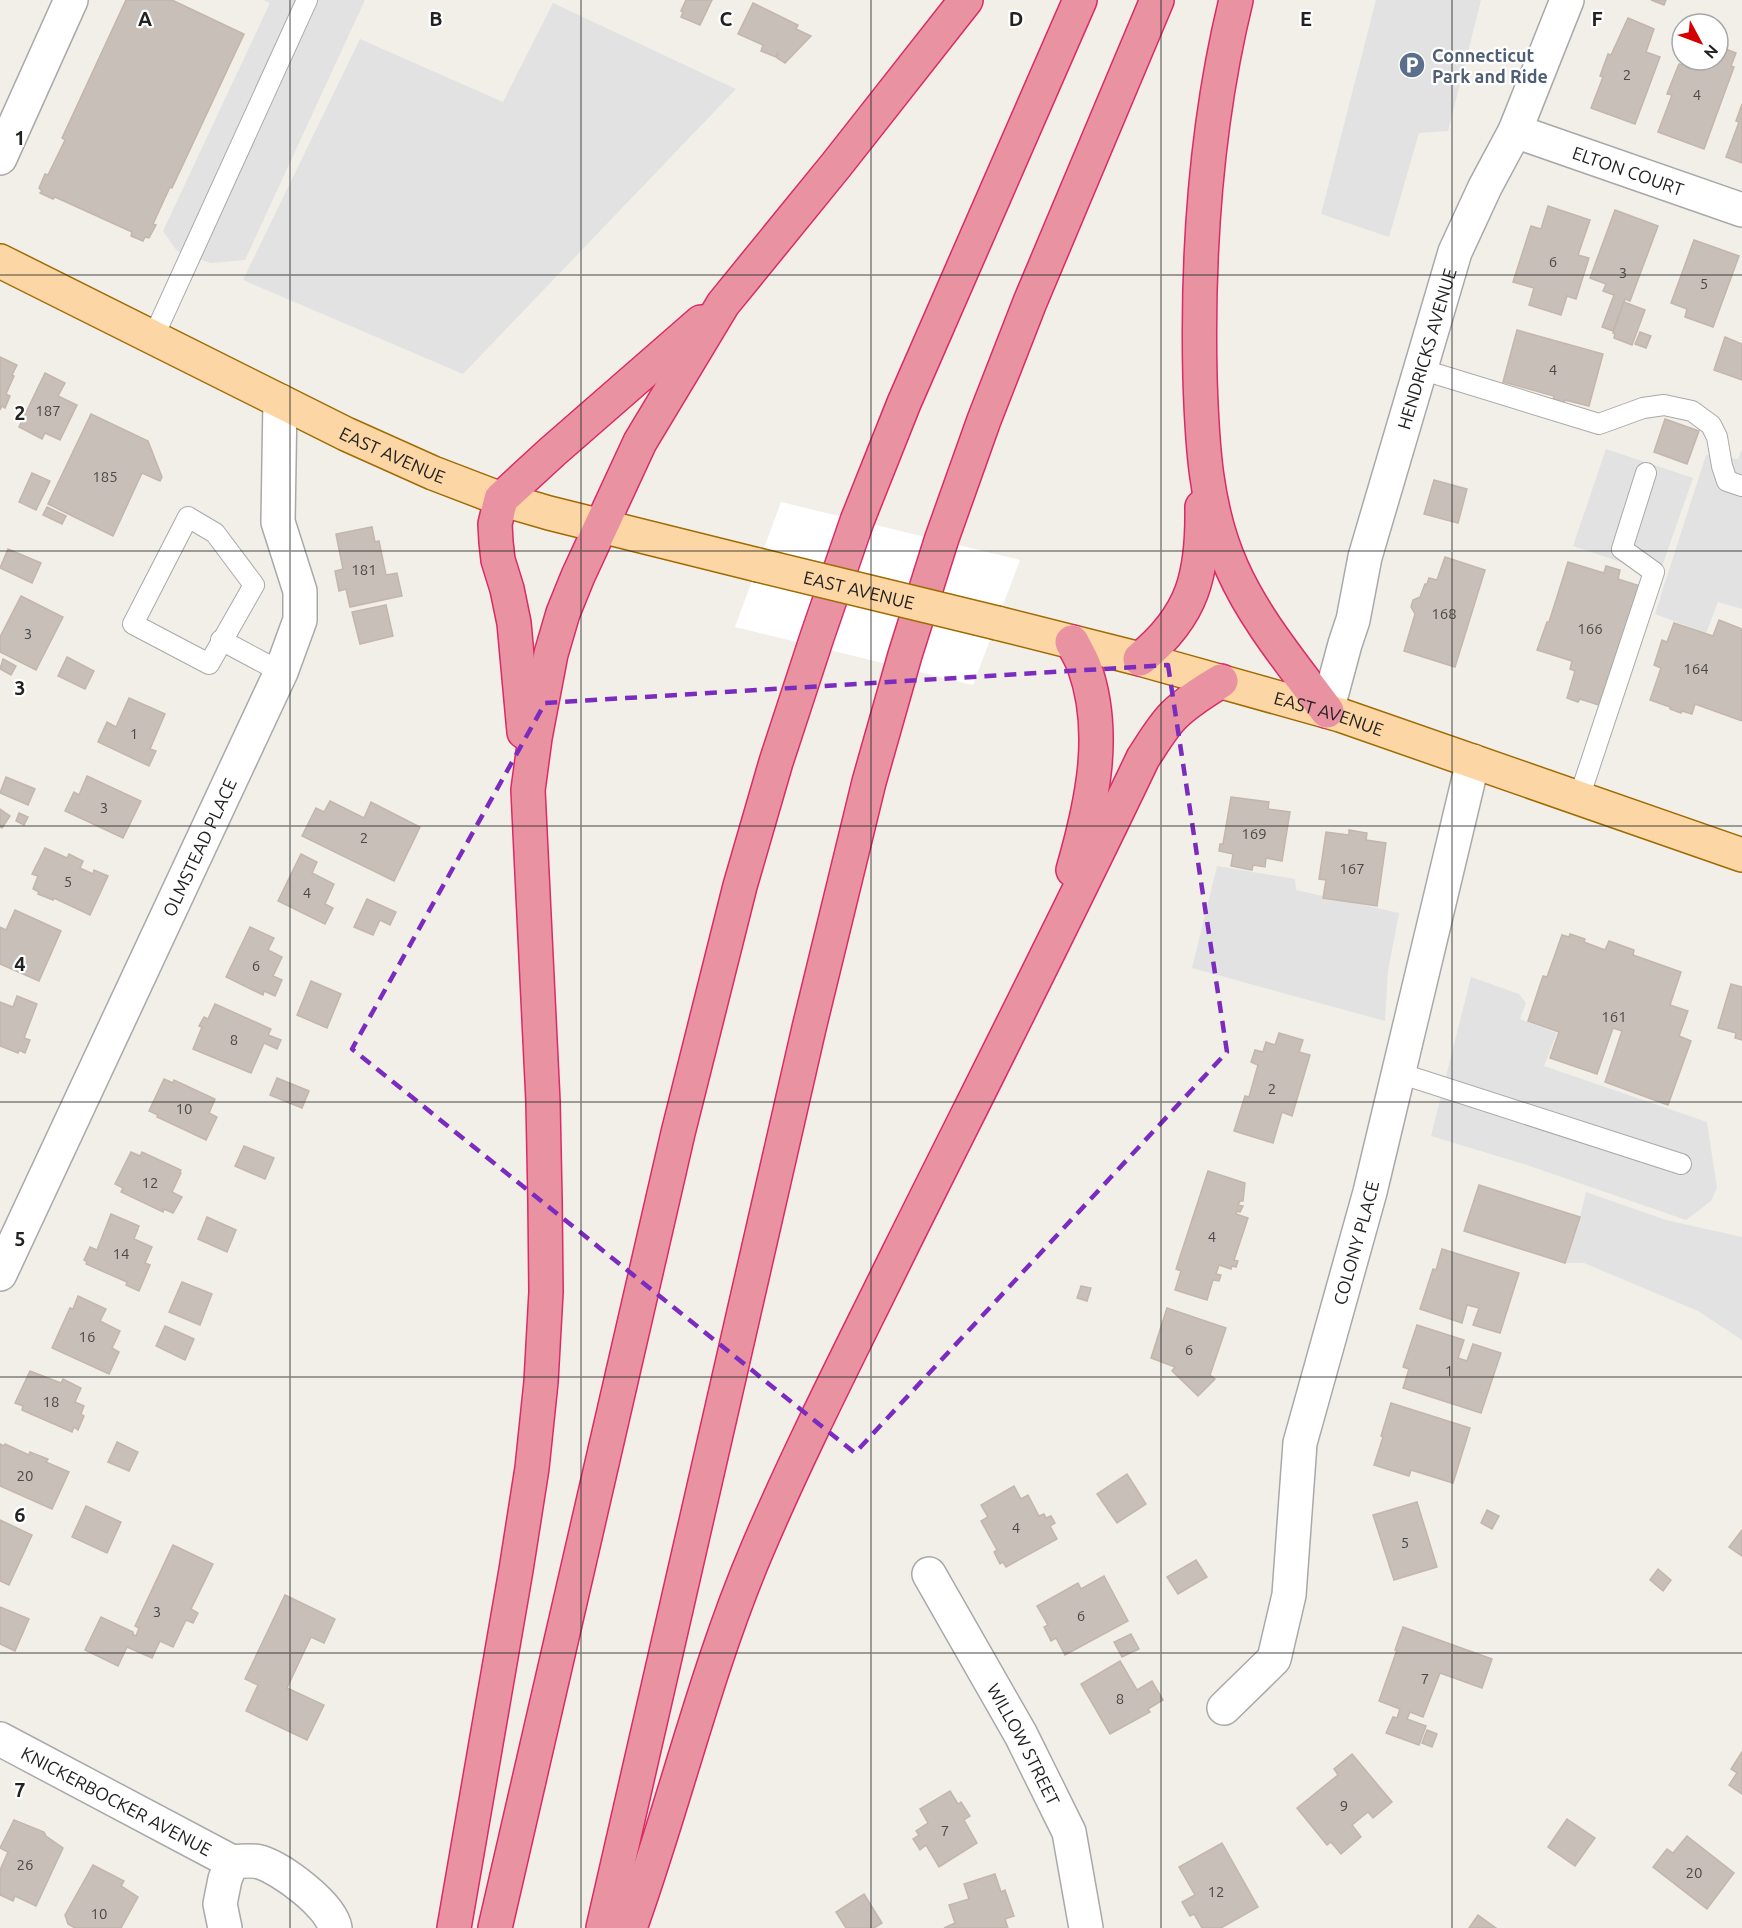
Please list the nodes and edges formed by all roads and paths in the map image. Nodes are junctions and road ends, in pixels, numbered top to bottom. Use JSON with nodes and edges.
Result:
{"nodes":[{"id":1,"x":71,"y":0,"type":"edge"},
{"id":2,"x":307,"y":0,"type":"edge"},
{"id":3,"x":966,"y":0,"type":"edge"},
{"id":4,"x":1080,"y":0,"type":"edge"},
{"id":5,"x":1157,"y":0,"type":"edge"},
{"id":6,"x":1236,"y":0,"type":"edge"},
{"id":7,"x":1567,"y":0,"type":"edge"},
{"id":8,"x":1515,"y":131,"type":"junction"},
{"id":9,"x":0,"y":158,"type":"edge"},
{"id":10,"x":1742,"y":210,"type":"edge"},
{"id":11,"x":0,"y":261,"type":"edge"},
{"id":12,"x":723,"y":304,"type":"junction"},
{"id":13,"x":153,"y":338,"type":"junction"},
{"id":14,"x":1420,"y":369,"type":"junction"},
{"id":15,"x":280,"y":401,"type":"junction"},
{"id":16,"x":1202,"y":432,"type":"junction"},
{"id":17,"x":1646,"y":473,"type":"dead end"},
{"id":18,"x":1742,"y":486,"type":"edge"},
{"id":19,"x":501,"y":499,"type":"junction"},
{"id":20,"x":601,"y":526,"type":"junction"},
{"id":21,"x":221,"y":640,"type":"junction"},
{"id":22,"x":1072,"y":642,"type":"junction"},
{"id":23,"x":1140,"y":659,"type":"junction"},
{"id":24,"x":281,"y":672,"type":"junction"},
{"id":25,"x":1221,"y":681,"type":"junction"},
{"id":26,"x":1327,"y":711,"type":"junction"},
{"id":27,"x":1473,"y":761,"type":"junction"},
{"id":28,"x":528,"y":790,"type":"junction"},
{"id":29,"x":1579,"y":798,"type":"junction"},
{"id":30,"x":1742,"y":855,"type":"edge"},
{"id":31,"x":1031,"y":984,"type":"junction"},
{"id":32,"x":1399,"y":1073,"type":"junction"},
{"id":33,"x":1681,"y":1164,"type":"dead end"},
{"id":34,"x":0,"y":1274,"type":"edge"},
{"id":35,"x":928,"y":1574,"type":"dead end"},
{"id":36,"x":1224,"y":1708,"type":"dead end"},
{"id":37,"x":0,"y":1739,"type":"edge"},
{"id":38,"x":232,"y":1862,"type":"junction"},
{"id":39,"x":225,"y":1928,"type":"edge"},
{"id":40,"x":335,"y":1928,"type":"edge"},
{"id":41,"x":454,"y":1928,"type":"edge"},
{"id":42,"x":495,"y":1928,"type":"edge"},
{"id":43,"x":603,"y":1928,"type":"edge"},
{"id":44,"x":630,"y":1928,"type":"edge"},
{"id":45,"x":1086,"y":1928,"type":"edge"}],
"edges":[{"from":1,"to":9,"type":"street"},
{"from":2,"to":13,"type":"lane"},
{"from":3,"to":12,"type":"highway"},
{"from":4,"to":42,"type":"highway"},
{"from":5,"to":43,"type":"highway"},
{"from":6,"to":16,"type":"highway"},
{"from":7,"to":8,"type":"street","name":"HENDRICKS AVENUE"},
{"from":8,"to":10,"type":"street","name":"ELTON COURT"},
{"from":8,"to":14,"type":"street","name":"HENDRICKS AVENUE"},
{"from":11,"to":13,"type":"main road","name":"EAST AVENUE"},
{"from":12,"to":19,"type":"highway"},
{"from":12,"to":20,"type":"highway"},
{"from":13,"to":15,"type":"main road","name":"EAST AVENUE"},
{"from":14,"to":18,"type":"lane"},
{"from":14,"to":26,"type":"street","name":"HENDRICKS AVENUE"},
{"from":15,"to":19,"type":"main road","name":"EAST AVENUE"},
{"from":15,"to":24,"type":"street","name":"OLMSTEAD PLACE"},
{"from":16,"to":23,"type":"highway"},
{"from":16,"to":26,"type":"highway"},
{"from":17,"to":29,"type":"lane"},
{"from":19,"to":20,"type":"main road","name":"EAST AVENUE"},
{"from":19,"to":28,"type":"highway"},
{"from":20,"to":22,"type":"main road","name":"EAST AVENUE","bridge":true},
{"from":20,"to":28,"type":"highway"},
{"from":21,"to":21,"type":"lane"},
{"from":21,"to":24,"type":"lane"},
{"from":22,"to":23,"type":"main road","name":"EAST AVENUE"},
{"from":22,"to":31,"type":"highway"},
{"from":23,"to":25,"type":"main road","name":"EAST AVENUE"},
{"from":24,"to":34,"type":"street","name":"OLMSTEAD PLACE"},
{"from":25,"to":26,"type":"main road","name":"EAST AVENUE"},
{"from":25,"to":31,"type":"highway"},
{"from":26,"to":27,"type":"main road","name":"EAST AVENUE"},
{"from":27,"to":29,"type":"main road","name":"EAST AVENUE"},
{"from":27,"to":32,"type":"street","name":"COLONY PLACE"},
{"from":28,"to":41,"type":"highway"},
{"from":29,"to":30,"type":"main road","name":"EAST AVENUE"},
{"from":31,"to":44,"type":"highway"},
{"from":32,"to":33,"type":"lane"},
{"from":32,"to":36,"type":"street","name":"COLONY PLACE"},
{"from":35,"to":45,"type":"street","name":"WILLOW STREET"},
{"from":37,"to":38,"type":"street","name":"KNICKERBOCKER AVENUE"},
{"from":38,"to":39,"type":"street","name":"KNICKERBOCKER AVENUE"},
{"from":38,"to":40,"type":"street","name":"KNICKERBOCKER AVENUE"}]}
